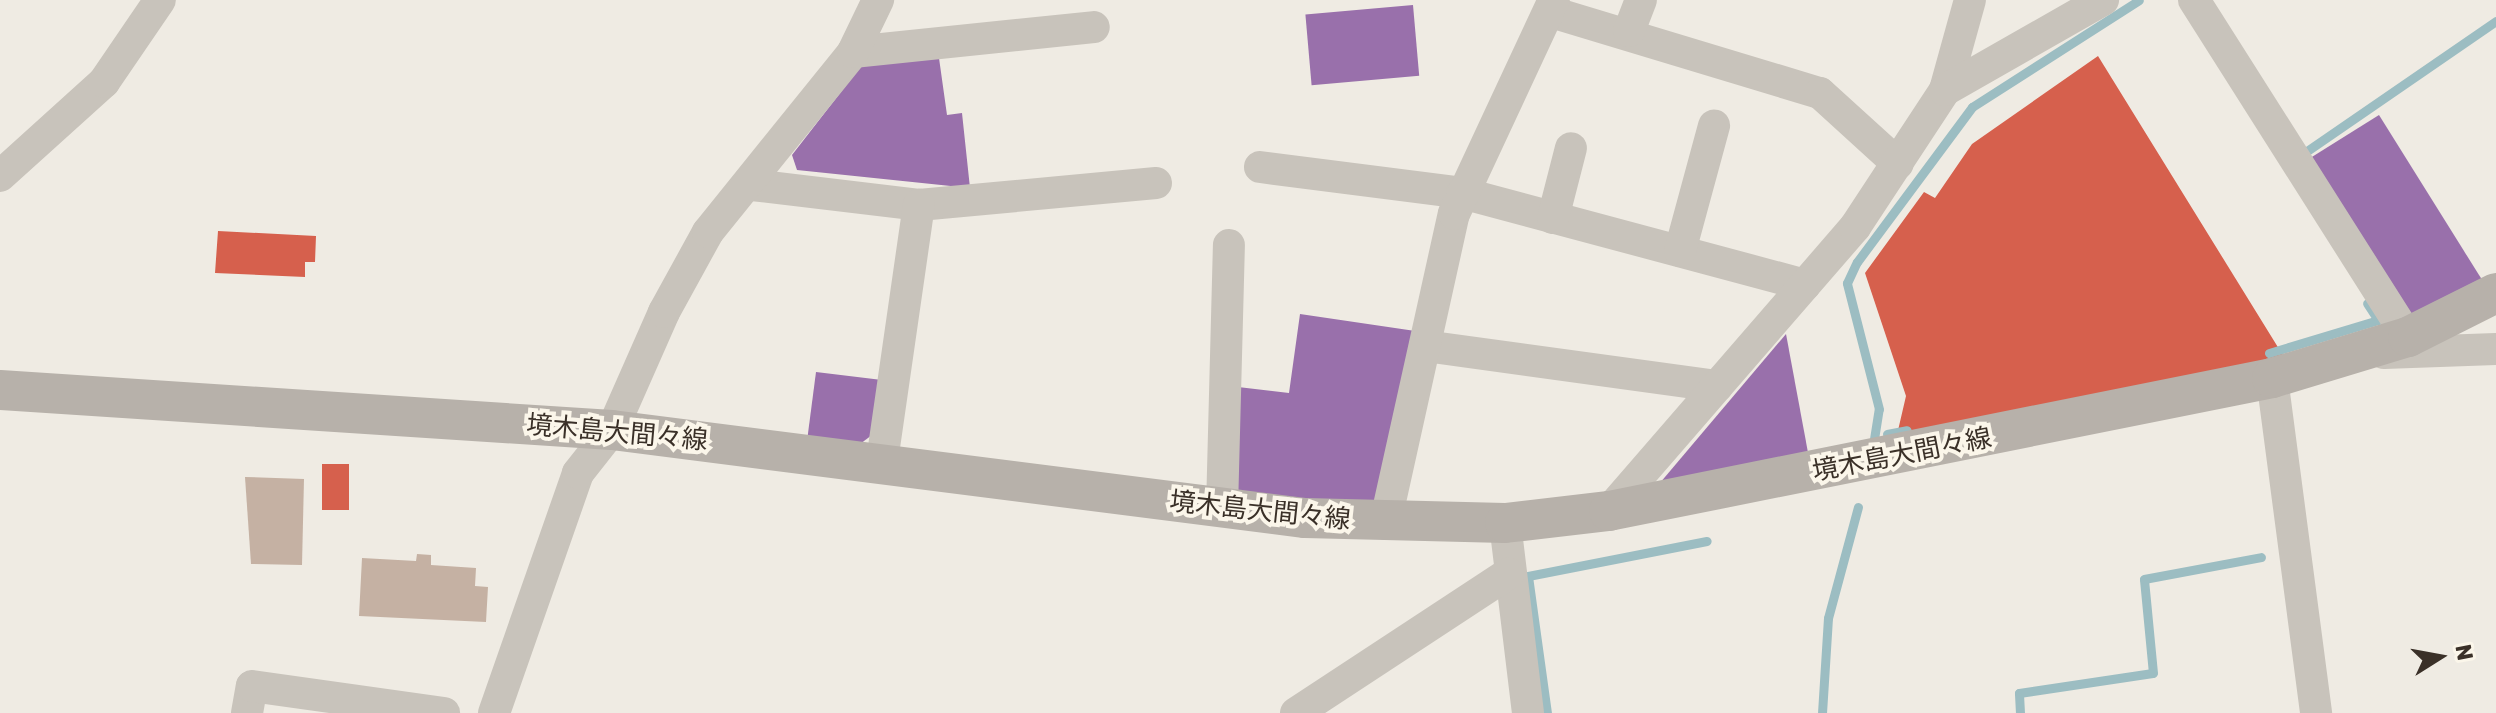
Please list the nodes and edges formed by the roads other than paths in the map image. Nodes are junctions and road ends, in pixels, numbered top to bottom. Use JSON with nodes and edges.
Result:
{"nodes":[{"id":1,"x":160,"y":0,"type":"edge"},
{"id":2,"x":878,"y":0,"type":"edge"},
{"id":3,"x":1641,"y":0,"type":"edge"},
{"id":4,"x":1970,"y":0,"type":"edge"},
{"id":5,"x":2103,"y":0,"type":"edge"},
{"id":6,"x":2194,"y":0,"type":"edge"},
{"id":7,"x":1552,"y":6,"type":"edge"},
{"id":8,"x":1094,"y":27,"type":"dead end"},
{"id":9,"x":1629,"y":31,"type":"junction"},
{"id":10,"x":853,"y":52,"type":"junction"},
{"id":11,"x":1945,"y":90,"type":"junction"},
{"id":12,"x":1714,"y":126,"type":"dead end"},
{"id":13,"x":1571,"y":148,"type":"dead end"},
{"id":14,"x":1898,"y":164,"type":"junction"},
{"id":15,"x":1260,"y":167,"type":"dead end"},
{"id":16,"x":0,"y":176,"type":"edge"},
{"id":17,"x":1156,"y":183,"type":"dead end"},
{"id":18,"x":752,"y":185,"type":"junction"},
{"id":19,"x":1462,"y":193,"type":"junction"},
{"id":20,"x":919,"y":205,"type":"junction"},
{"id":21,"x":1553,"y":218,"type":"junction"},
{"id":22,"x":1229,"y":245,"type":"dead end"},
{"id":23,"x":1680,"y":251,"type":"junction"},
{"id":24,"x":1805,"y":285,"type":"junction"},
{"id":25,"x":2496,"y":293,"type":"edge"},
{"id":26,"x":2408,"y":337,"type":"junction"},
{"id":27,"x":1425,"y":346,"type":"junction"},
{"id":28,"x":2496,"y":349,"type":"edge"},
{"id":29,"x":2351,"y":356,"type":"junction"},
{"id":30,"x":2272,"y":378,"type":"junction"},
{"id":31,"x":1717,"y":386,"type":"junction"},
{"id":32,"x":0,"y":390,"type":"edge"},
{"id":33,"x":612,"y":430,"type":"junction"},
{"id":34,"x":882,"y":461,"type":"junction"},
{"id":35,"x":1222,"y":509,"type":"junction"},
{"id":36,"x":1609,"y":511,"type":"junction"},
{"id":37,"x":1505,"y":523,"type":"junction"},
{"id":38,"x":1385,"y":524,"type":"junction"},
{"id":39,"x":1508,"y":574,"type":"junction"},
{"id":40,"x":247,"y":713,"type":"edge"},
{"id":41,"x":444,"y":713,"type":"edge"},
{"id":42,"x":494,"y":713,"type":"edge"},
{"id":43,"x":1296,"y":713,"type":"edge"},
{"id":44,"x":1528,"y":713,"type":"edge"},
{"id":45,"x":2316,"y":713,"type":"edge"}],
"edges":[{"from":1,"to":16,"type":"street"},
{"from":2,"to":10,"type":"street"},
{"from":3,"to":9,"type":"street"},
{"from":4,"to":11,"type":"street"},
{"from":5,"to":11,"type":"street"},
{"from":6,"to":26,"type":"street"},
{"from":7,"to":9,"type":"street"},
{"from":7,"to":19,"type":"street"},
{"from":8,"to":10,"type":"street"},
{"from":9,"to":14,"type":"street"},
{"from":10,"to":18,"type":"street"},
{"from":11,"to":14,"type":"street"},
{"from":12,"to":23,"type":"street"},
{"from":13,"to":21,"type":"street"},
{"from":14,"to":24,"type":"street"},
{"from":15,"to":19,"type":"street"},
{"from":17,"to":20,"type":"street"},
{"from":18,"to":20,"type":"street"},
{"from":18,"to":33,"type":"street"},
{"from":19,"to":21,"type":"street"},
{"from":19,"to":27,"type":"street"},
{"from":20,"to":34,"type":"street"},
{"from":21,"to":23,"type":"street"},
{"from":22,"to":35,"type":"street"},
{"from":23,"to":24,"type":"street"},
{"from":24,"to":31,"type":"street"},
{"from":25,"to":26,"type":"main road","name":"境木島大間々線"},
{"from":26,"to":29,"type":"main road","name":"境木島大間々線"},
{"from":27,"to":31,"type":"street"},
{"from":27,"to":38,"type":"street"},
{"from":28,"to":29,"type":"street"},
{"from":29,"to":30,"type":"main road","name":"境木島大間々線"},
{"from":30,"to":36,"type":"main road","name":"境木島大間々線"},
{"from":30,"to":45,"type":"street"},
{"from":31,"to":36,"type":"street"},
{"from":32,"to":33,"type":"main road","name":"境木島大間々線"},
{"from":33,"to":34,"type":"main road","name":"境木島大間々線"},
{"from":33,"to":42,"type":"street"},
{"from":34,"to":35,"type":"main road","name":"境木島大間々線"},
{"from":35,"to":38,"type":"main road","name":"境木島大間々線"},
{"from":36,"to":37,"type":"main road","name":"境木島大間々線"},
{"from":37,"to":38,"type":"main road","name":"境木島大間々線"},
{"from":37,"to":39,"type":"street"},
{"from":39,"to":43,"type":"street"},
{"from":39,"to":44,"type":"street"},
{"from":40,"to":41,"type":"street"}]}
